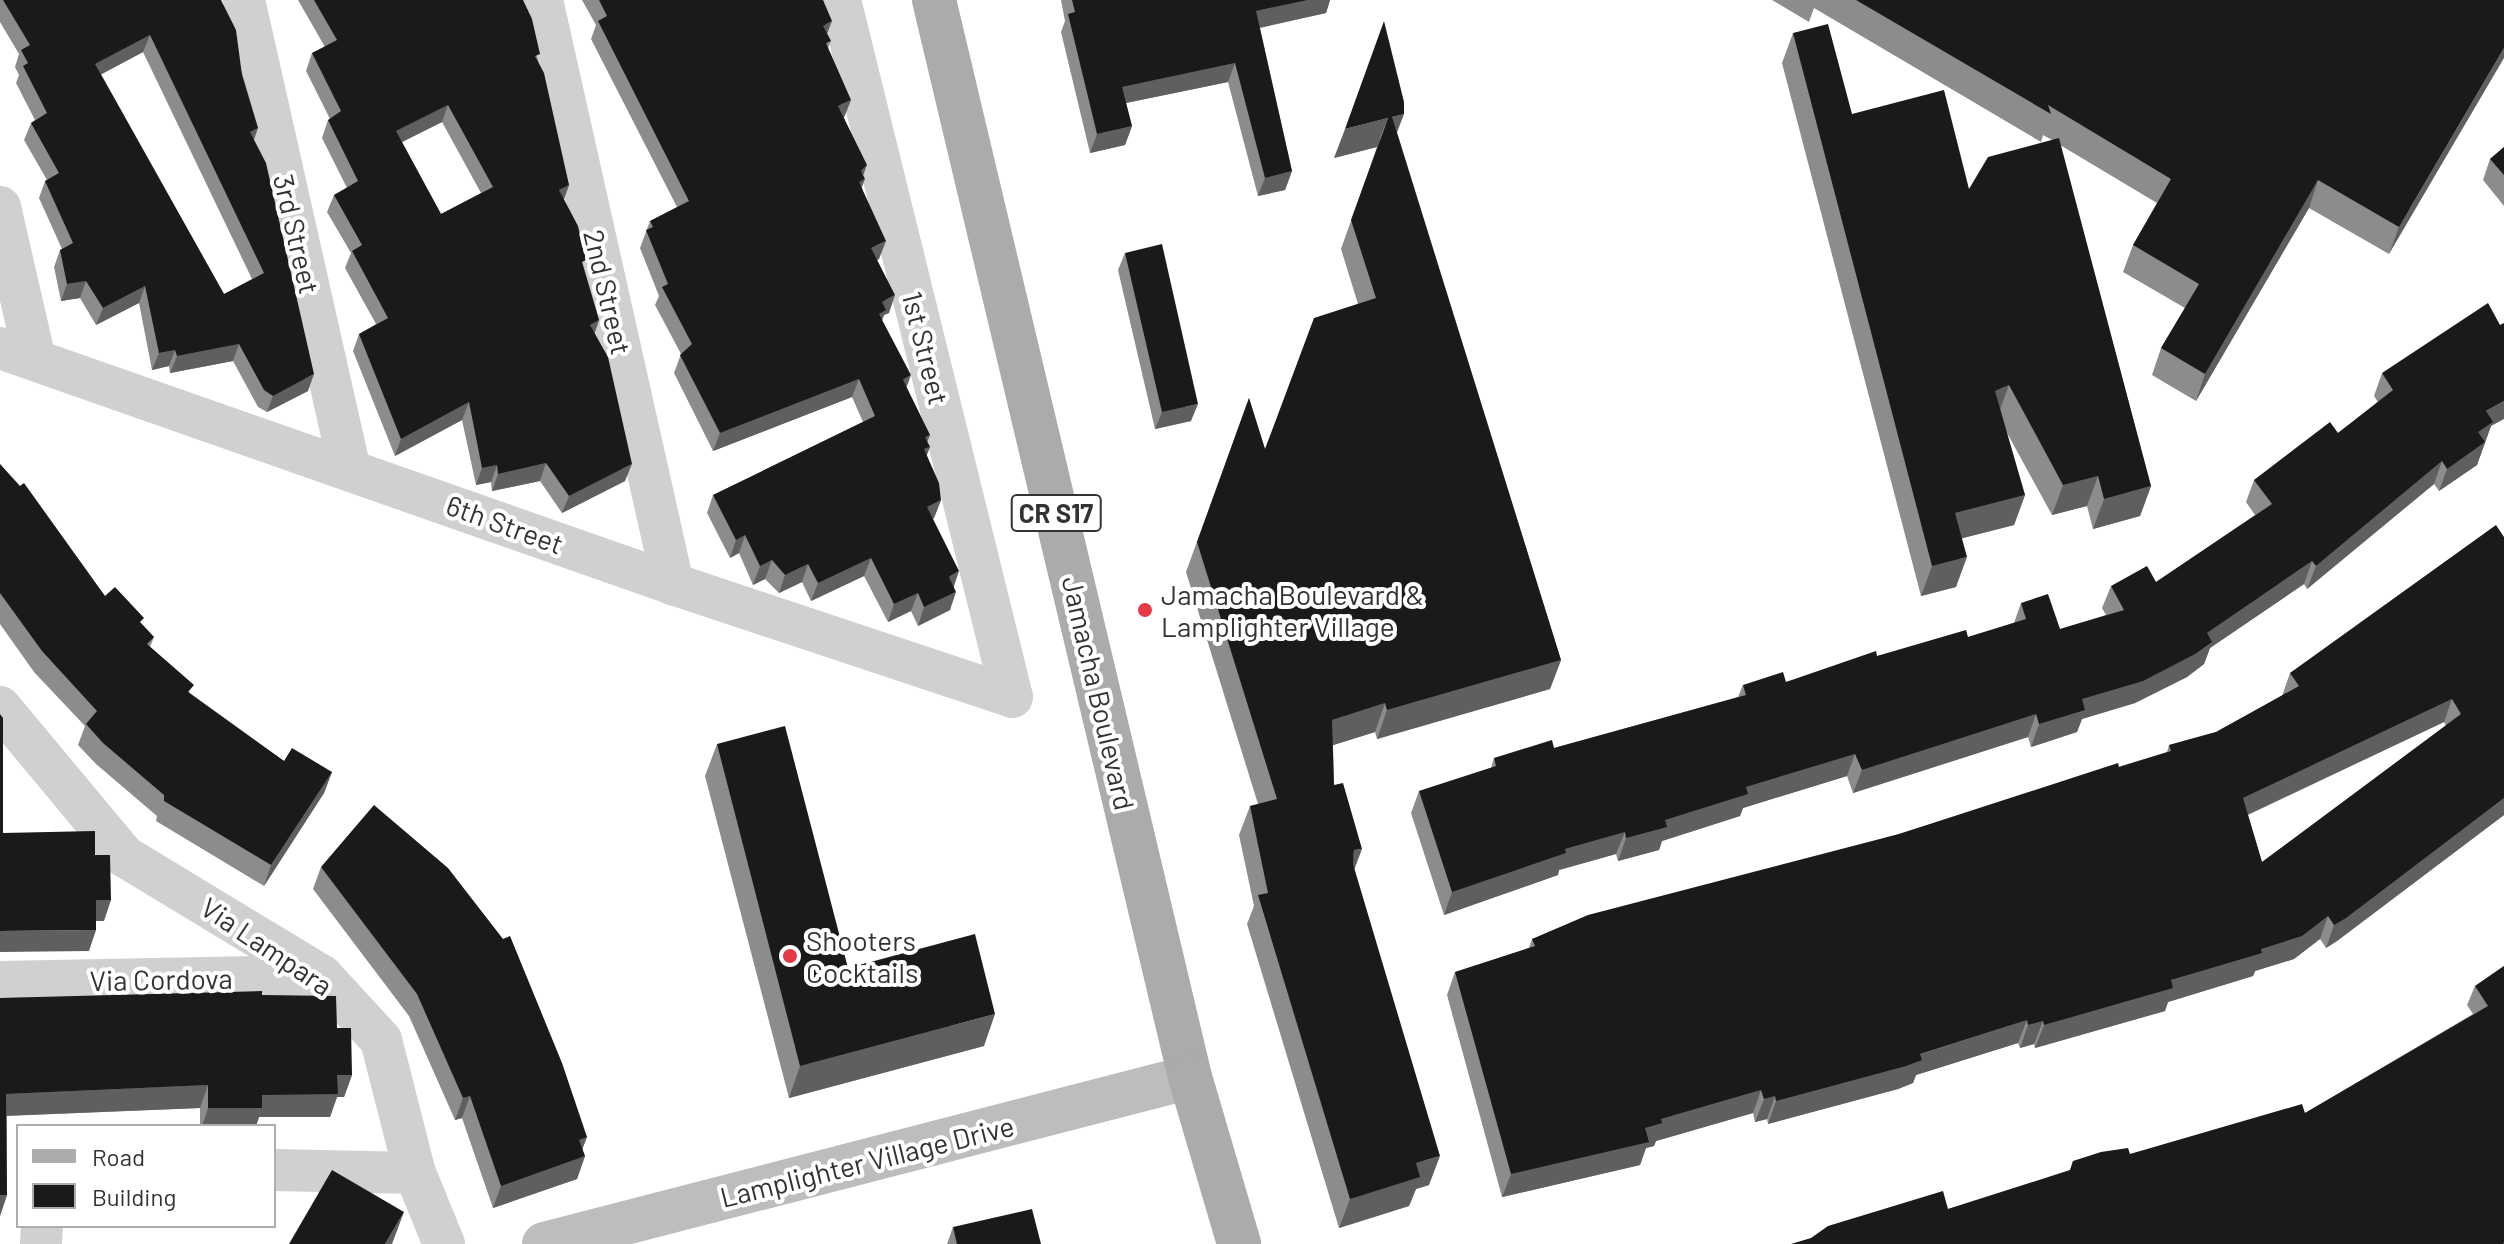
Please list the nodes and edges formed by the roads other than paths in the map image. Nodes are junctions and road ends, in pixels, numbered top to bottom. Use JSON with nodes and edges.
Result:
{"nodes":[{"id":1,"x":244,"y":0,"type":"edge"},
{"id":2,"x":542,"y":0,"type":"edge"},
{"id":3,"x":840,"y":0,"type":"edge"},
{"id":4,"x":934,"y":0,"type":"edge"},
{"id":5,"x":0,"y":207,"type":"edge"},
{"id":6,"x":17,"y":354,"type":"edge"},
{"id":7,"x":350,"y":469,"type":"junction"},
{"id":8,"x":673,"y":584,"type":"junction"},
{"id":9,"x":1012,"y":697,"type":"joint"},
{"id":10,"x":0,"y":707,"type":"edge"},
{"id":11,"x":322,"y":976,"type":"junction"},
{"id":12,"x":0,"y":982,"type":"edge"},
{"id":13,"x":1190,"y":1077,"type":"junction"},
{"id":14,"x":276,"y":1170,"type":"edge"},
{"id":15,"x":415,"y":1173,"type":"junction"},
{"id":16,"x":444,"y":1244,"type":"edge"},
{"id":17,"x":544,"y":1244,"type":"edge"},
{"id":18,"x":1239,"y":1244,"type":"edge"}],
"edges":[{"from":1,"to":7,"type":"street","name":"3rd Street"},
{"from":2,"to":8,"type":"street","name":"2nd Street"},
{"from":3,"to":9,"type":"street","name":"1st Street"},
{"from":4,"to":13,"type":"main road","name":"Jamacha Boulevard","number":"CR S17"},
{"from":5,"to":6,"type":"street"},
{"from":6,"to":7,"type":"street","name":"6th Street"},
{"from":7,"to":8,"type":"street","name":"6th Street"},
{"from":8,"to":9,"type":"street","name":"6th Street"},
{"from":10,"to":11,"type":"street","name":"Via Lampara"},
{"from":11,"to":12,"type":"street","name":"Via Cordova"},
{"from":11,"to":15,"type":"street","name":"Via Lampara"},
{"from":13,"to":17,"type":"street","name":"Lamplighter Village Drive"},
{"from":13,"to":18,"type":"main road","name":"Jamacha Boulevard","number":"CR S17"},
{"from":14,"to":15,"type":"street"},
{"from":15,"to":16,"type":"street","name":"Via Lampara"}]}
